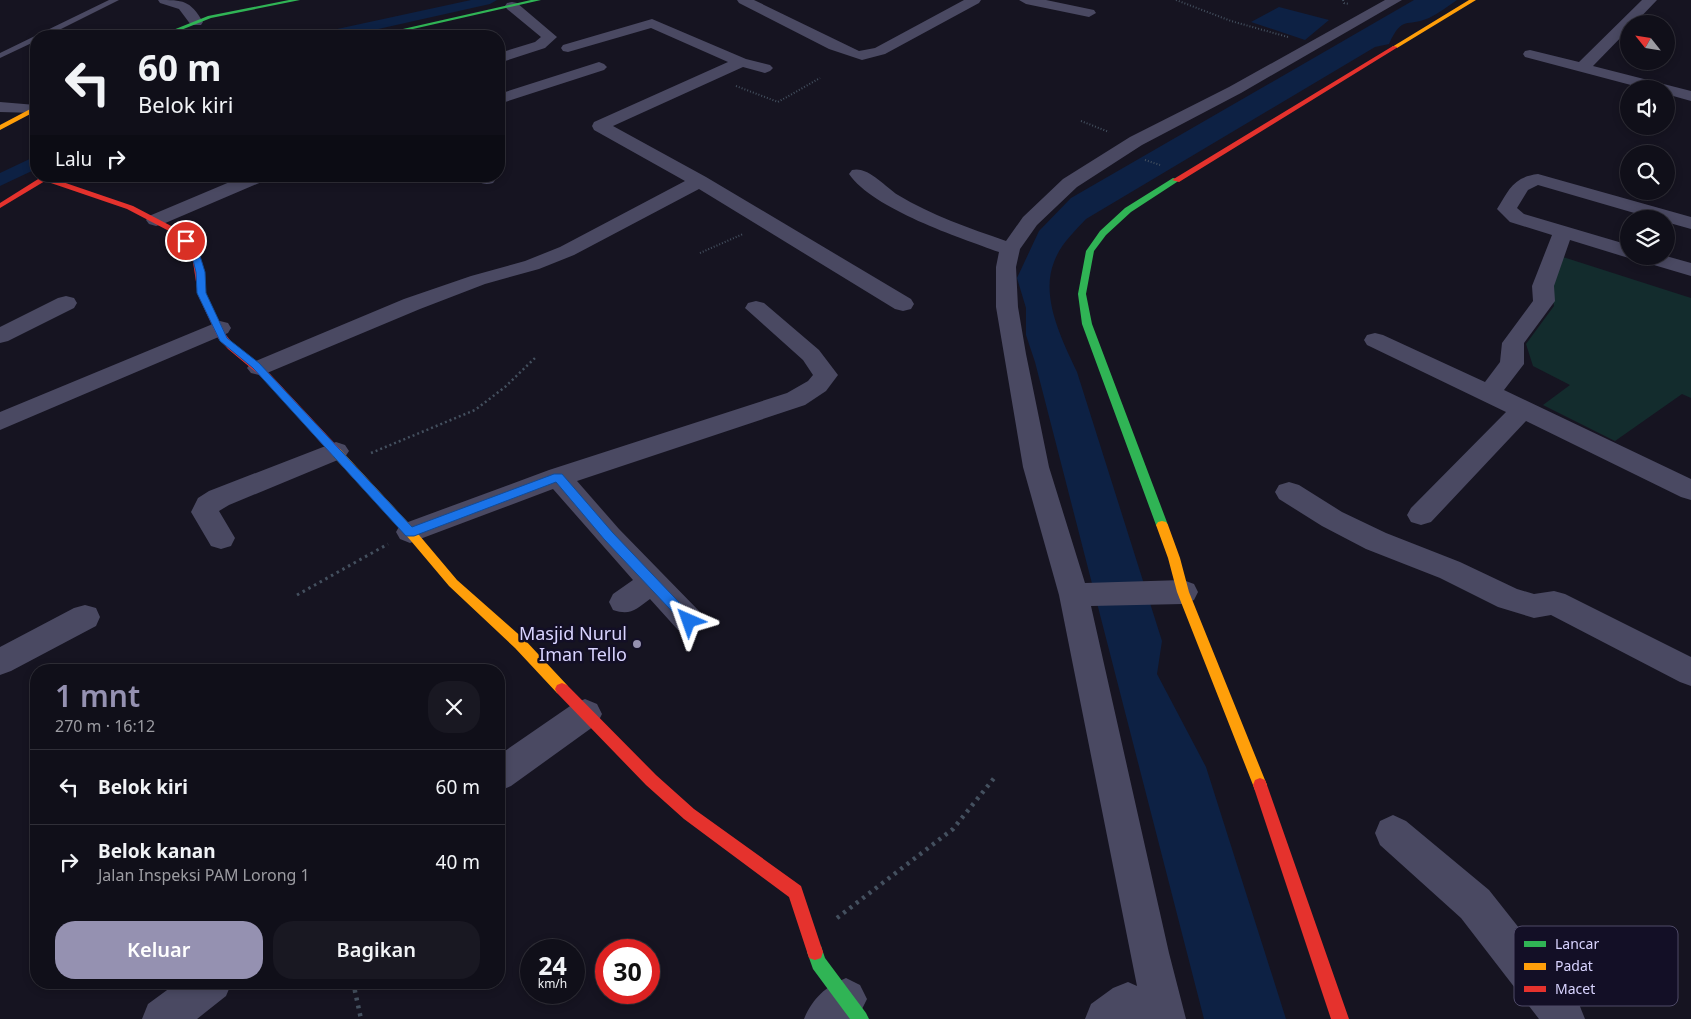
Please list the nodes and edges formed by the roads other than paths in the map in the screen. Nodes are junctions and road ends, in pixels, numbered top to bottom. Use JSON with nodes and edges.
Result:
{"nodes":[{"id":1,"x":115,"y":0,"type":"edge"},
{"id":2,"x":165,"y":0,"type":"edge"},
{"id":3,"x":297,"y":0,"type":"edge"},
{"id":4,"x":538,"y":0,"type":"edge"},
{"id":5,"x":744,"y":0,"type":"edge"},
{"id":6,"x":974,"y":0,"type":"edge"},
{"id":7,"x":1026,"y":0,"type":"edge"},
{"id":8,"x":1395,"y":0,"type":"edge"},
{"id":9,"x":1473,"y":0,"type":"edge"},
{"id":10,"x":1650,"y":0,"type":"edge"},
{"id":11,"x":512,"y":6,"type":"junction"},
{"id":12,"x":1089,"y":13,"type":"dead end"},
{"id":13,"x":196,"y":22,"type":"junction"},
{"id":14,"x":53,"y":30,"type":"edge"},
{"id":15,"x":176,"y":30,"type":"edge"},
{"id":16,"x":402,"y":30,"type":"edge"},
{"id":17,"x":550,"y":37,"type":"junction"},
{"id":18,"x":30,"y":41,"type":"edge"},
{"id":19,"x":568,"y":48,"type":"junction"},
{"id":20,"x":1530,"y":54,"type":"dead end"},
{"id":21,"x":0,"y":56,"type":"edge"},
{"id":22,"x":505,"y":56,"type":"edge"},
{"id":23,"x":741,"y":62,"type":"junction"},
{"id":24,"x":1584,"y":66,"type":"junction"},
{"id":25,"x":764,"y":68,"type":"dead end"},
{"id":26,"x":1679,"y":90,"type":"edge"},
{"id":27,"x":505,"y":97,"type":"edge"},
{"id":28,"x":0,"y":107,"type":"edge"},
{"id":29,"x":30,"y":108,"type":"edge"},
{"id":30,"x":30,"y":111,"type":"edge"},
{"id":31,"x":0,"y":128,"type":"edge"},
{"id":32,"x":858,"y":174,"type":"dead end"},
{"id":33,"x":699,"y":181,"type":"junction"},
{"id":34,"x":39,"y":182,"type":"edge"},
{"id":35,"x":61,"y":182,"type":"edge"},
{"id":36,"x":246,"y":182,"type":"edge"},
{"id":37,"x":0,"y":206,"type":"edge"},
{"id":38,"x":156,"y":220,"type":"junction"},
{"id":39,"x":1691,"y":223,"type":"edge"},
{"id":40,"x":1564,"y":232,"type":"junction"},
{"id":41,"x":1010,"y":249,"type":"junction"},
{"id":42,"x":1620,"y":249,"type":"edge"},
{"id":43,"x":1674,"y":265,"type":"edge"},
{"id":44,"x":1691,"y":270,"type":"edge"},
{"id":45,"x":66,"y":303,"type":"dead end"},
{"id":46,"x":903,"y":304,"type":"dead end"},
{"id":47,"x":756,"y":308,"type":"dead end"},
{"id":48,"x":220,"y":328,"type":"junction"},
{"id":49,"x":0,"y":336,"type":"edge"},
{"id":50,"x":1375,"y":340,"type":"dead end"},
{"id":51,"x":259,"y":368,"type":"junction"},
{"id":52,"x":1493,"y":395,"type":"junction"},
{"id":53,"x":1523,"y":409,"type":"junction"},
{"id":54,"x":0,"y":422,"type":"edge"},
{"id":55,"x":340,"y":458,"type":"junction"},
{"id":56,"x":558,"y":477,"type":"junction"},
{"id":57,"x":1691,"y":490,"type":"edge"},
{"id":58,"x":1289,"y":492,"type":"dead end"},
{"id":59,"x":1421,"y":515,"type":"dead end"},
{"id":60,"x":410,"y":532,"type":"junction"},
{"id":61,"x":221,"y":538,"type":"dead end"},
{"id":62,"x":652,"y":582,"type":"junction"},
{"id":63,"x":1183,"y":592,"type":"junction"},
{"id":64,"x":1074,"y":595,"type":"junction"},
{"id":65,"x":624,"y":602,"type":"dead end"},
{"id":66,"x":85,"y":617,"type":"dead end"},
{"id":67,"x":689,"y":621,"type":"dead end"},
{"id":68,"x":0,"y":662,"type":"edge"},
{"id":69,"x":1691,"y":672,"type":"edge"},
{"id":70,"x":585,"y":714,"type":"junction"},
{"id":71,"x":505,"y":771,"type":"edge"},
{"id":72,"x":1393,"y":833,"type":"dead end"},
{"id":73,"x":1514,"y":952,"type":"edge"},
{"id":74,"x":203,"y":989,"type":"edge"},
{"id":75,"x":1554,"y":1006,"type":"edge"},
{"id":76,"x":844,"y":1012,"type":"edge"},
{"id":77,"x":162,"y":1019,"type":"edge"},
{"id":78,"x":1106,"y":1019,"type":"edge"},
{"id":79,"x":1165,"y":1019,"type":"edge"},
{"id":80,"x":1340,"y":1019,"type":"edge"},
{"id":81,"x":1564,"y":1019,"type":"edge"}],
"edges":[{"from":1,"to":14,"type":"lane"},
{"from":2,"to":13,"type":"street"},
{"from":3,"to":13,"type":"street"},
{"from":4,"to":11,"type":"street"},
{"from":5,"to":6,"type":"street"},
{"from":7,"to":12,"type":"street"},
{"from":8,"to":41,"type":"street"},
{"from":9,"to":63,"type":"street"},
{"from":10,"to":24,"type":"street"},
{"from":11,"to":16,"type":"street"},
{"from":11,"to":17,"type":"street"},
{"from":13,"to":15,"type":"street"},
{"from":17,"to":19,"type":"street"},
{"from":17,"to":22,"type":"street"},
{"from":18,"to":21,"type":"lane"},
{"from":19,"to":23,"type":"street"},
{"from":19,"to":27,"type":"street"},
{"from":20,"to":24,"type":"street"},
{"from":23,"to":25,"type":"street"},
{"from":23,"to":33,"type":"street"},
{"from":24,"to":26,"type":"street"},
{"from":28,"to":29,"type":"street"},
{"from":30,"to":31,"type":"street"},
{"from":32,"to":41,"type":"street"},
{"from":33,"to":46,"type":"street"},
{"from":33,"to":51,"type":"street"},
{"from":34,"to":37,"type":"street"},
{"from":35,"to":38,"type":"street"},
{"from":36,"to":38,"type":"street"},
{"from":38,"to":48,"type":"street"},
{"from":39,"to":40,"type":"street"},
{"from":40,"to":42,"type":"street"},
{"from":40,"to":52,"type":"street"},
{"from":41,"to":64,"type":"street"},
{"from":43,"to":44,"type":"street"},
{"from":45,"to":49,"type":"street"},
{"from":47,"to":56,"type":"street"},
{"from":48,"to":51,"type":"street"},
{"from":48,"to":54,"type":"street"},
{"from":50,"to":52,"type":"street"},
{"from":51,"to":55,"type":"street"},
{"from":52,"to":53,"type":"street"},
{"from":53,"to":57,"type":"street"},
{"from":53,"to":59,"type":"street"},
{"from":55,"to":60,"type":"street"},
{"from":55,"to":61,"type":"street"},
{"from":56,"to":60,"type":"street"},
{"from":56,"to":62,"type":"street"},
{"from":58,"to":69,"type":"street"},
{"from":60,"to":70,"type":"street"},
{"from":62,"to":65,"type":"street"},
{"from":62,"to":67,"type":"street"},
{"from":63,"to":64,"type":"street"},
{"from":63,"to":80,"type":"street"},
{"from":64,"to":79,"type":"street"},
{"from":66,"to":68,"type":"street"},
{"from":70,"to":71,"type":"street"},
{"from":70,"to":76,"type":"street"},
{"from":72,"to":73,"type":"street"},
{"from":74,"to":77,"type":"street"},
{"from":75,"to":81,"type":"street"},
{"from":78,"to":79,"type":"street"}]}
